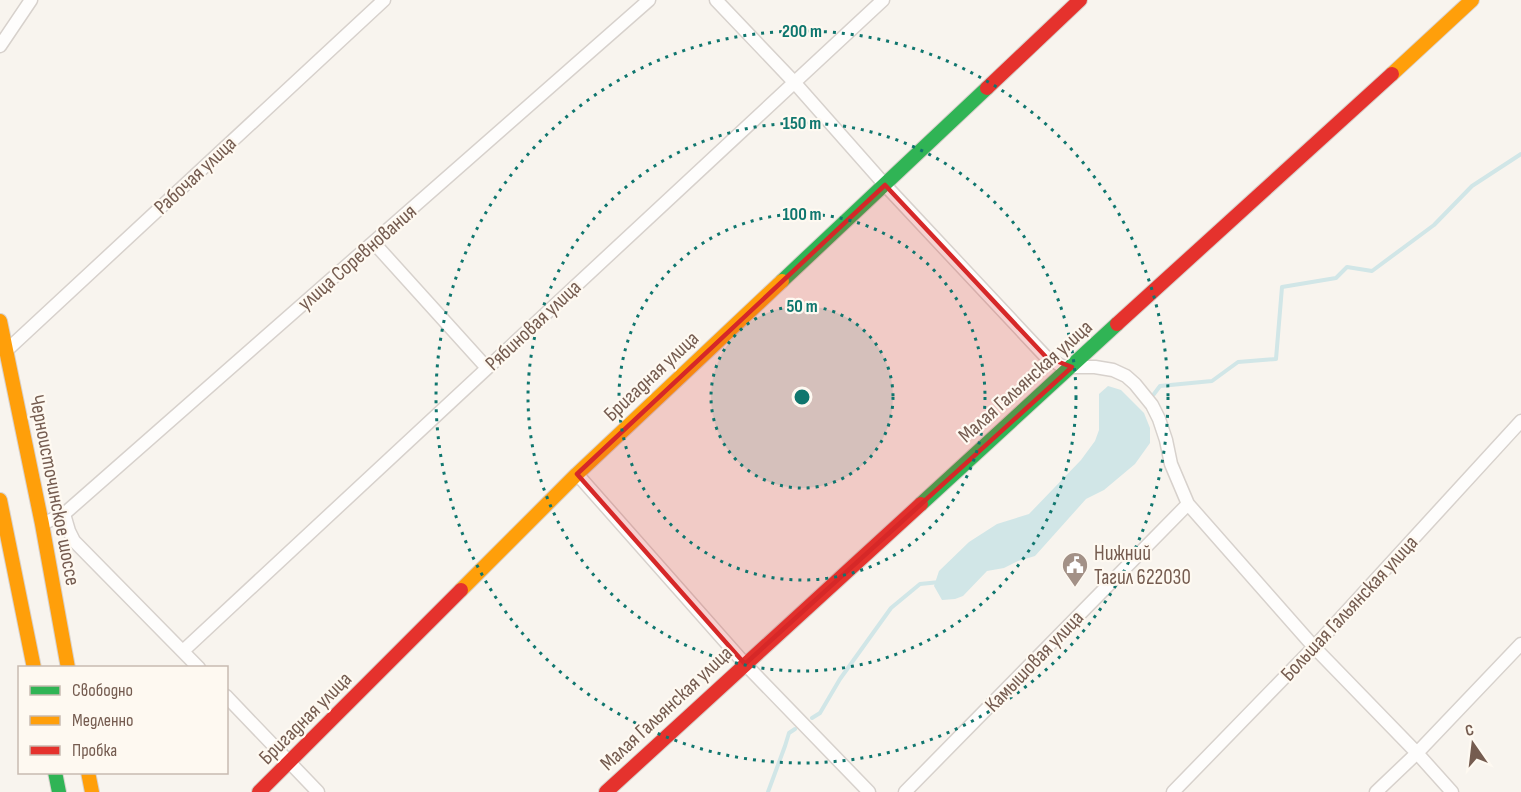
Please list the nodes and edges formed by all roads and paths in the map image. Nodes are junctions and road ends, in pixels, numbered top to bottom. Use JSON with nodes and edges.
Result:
{"nodes":[{"id":1,"x":30,"y":0,"type":"edge"},
{"id":2,"x":384,"y":0,"type":"edge"},
{"id":3,"x":649,"y":0,"type":"edge"},
{"id":4,"x":716,"y":0,"type":"edge"},
{"id":5,"x":884,"y":0,"type":"edge"},
{"id":6,"x":1080,"y":0,"type":"edge"},
{"id":7,"x":1472,"y":0,"type":"edge"},
{"id":8,"x":0,"y":46,"type":"edge"},
{"id":9,"x":794,"y":82,"type":"junction"},
{"id":10,"x":885,"y":185,"type":"junction"},
{"id":11,"x":374,"y":243,"type":"junction"},
{"id":12,"x":0,"y":321,"type":"edge"},
{"id":13,"x":6,"y":351,"type":"junction"},
{"id":14,"x":1072,"y":367,"type":"junction"},
{"id":15,"x":487,"y":368,"type":"junction"},
{"id":16,"x":1521,"y":421,"type":"edge"},
{"id":17,"x":577,"y":474,"type":"junction"},
{"id":18,"x":0,"y":500,"type":"edge"},
{"id":19,"x":1188,"y":504,"type":"junction"},
{"id":20,"x":64,"y":514,"type":"junction"},
{"id":21,"x":42,"y":524,"type":"junction"},
{"id":22,"x":1521,"y":644,"type":"edge"},
{"id":23,"x":1314,"y":647,"type":"junction"},
{"id":24,"x":183,"y":651,"type":"junction"},
{"id":25,"x":745,"y":664,"type":"junction"},
{"id":26,"x":34,"y":666,"type":"edge"},
{"id":27,"x":68,"y":666,"type":"edge"},
{"id":28,"x":197,"y":666,"type":"edge"},
{"id":29,"x":228,"y":698,"type":"edge"},
{"id":30,"x":1417,"y":753,"type":"junction"},
{"id":31,"x":290,"y":762,"type":"junction"},
{"id":32,"x":55,"y":774,"type":"edge"},
{"id":33,"x":88,"y":774,"type":"edge"},
{"id":34,"x":59,"y":792,"type":"edge"},
{"id":35,"x":92,"y":792,"type":"edge"},
{"id":36,"x":259,"y":792,"type":"edge"},
{"id":37,"x":318,"y":792,"type":"edge"},
{"id":38,"x":606,"y":792,"type":"edge"},
{"id":39,"x":869,"y":792,"type":"edge"},
{"id":40,"x":905,"y":792,"type":"edge"},
{"id":41,"x":1173,"y":792,"type":"edge"},
{"id":42,"x":1376,"y":792,"type":"edge"},
{"id":43,"x":1452,"y":792,"type":"edge"}],
"edges":[{"from":1,"to":8,"type":"street"},
{"from":2,"to":13,"type":"street","name":"Рабочая улица"},
{"from":3,"to":11,"type":"street","name":"улица Соревнования"},
{"from":4,"to":9,"type":"street"},
{"from":5,"to":9,"type":"street","name":"Рябиновая улица"},
{"from":6,"to":10,"type":"street","name":"Бригадная улица"},
{"from":7,"to":14,"type":"street","name":"Малая Гальянская улица"},
{"from":9,"to":10,"type":"street"},
{"from":9,"to":15,"type":"street","name":"Рябиновая улица"},
{"from":10,"to":14,"type":"street"},
{"from":10,"to":17,"type":"street","name":"Бригадная улица"},
{"from":11,"to":15,"type":"street"},
{"from":11,"to":20,"type":"street","name":"улица Соревнования"},
{"from":12,"to":13,"type":"street","name":"Черноисточинское шоссе"},
{"from":13,"to":21,"type":"street","name":"Черноисточинское шоссе"},
{"from":14,"to":19,"type":"street"},
{"from":14,"to":25,"type":"street","name":"Малая Гальянская улица"},
{"from":15,"to":24,"type":"street","name":"Рябиновая улица"},
{"from":16,"to":23,"type":"street","name":"Большая Гальянская улица"},
{"from":17,"to":25,"type":"street"},
{"from":17,"to":31,"type":"street","name":"Бригадная улица"},
{"from":18,"to":26,"type":"street"},
{"from":19,"to":23,"type":"street"},
{"from":19,"to":40,"type":"street","name":"Камышовая улица"},
{"from":20,"to":21,"type":"street","name":"улица Соревнования"},
{"from":20,"to":24,"type":"street"},
{"from":21,"to":27,"type":"street","name":"Черноисточинское шоссе"},
{"from":22,"to":30,"type":"street"},
{"from":23,"to":30,"type":"street"},
{"from":23,"to":41,"type":"street","name":"Большая Гальянская улица"},
{"from":24,"to":28,"type":"street"},
{"from":25,"to":38,"type":"street","name":"Малая Гальянская улица"},
{"from":25,"to":39,"type":"street"},
{"from":29,"to":31,"type":"street"},
{"from":30,"to":42,"type":"street"},
{"from":30,"to":43,"type":"street"},
{"from":31,"to":36,"type":"street","name":"Бригадная улица"},
{"from":31,"to":37,"type":"street"},
{"from":32,"to":34,"type":"street"},
{"from":33,"to":35,"type":"street"}]}
